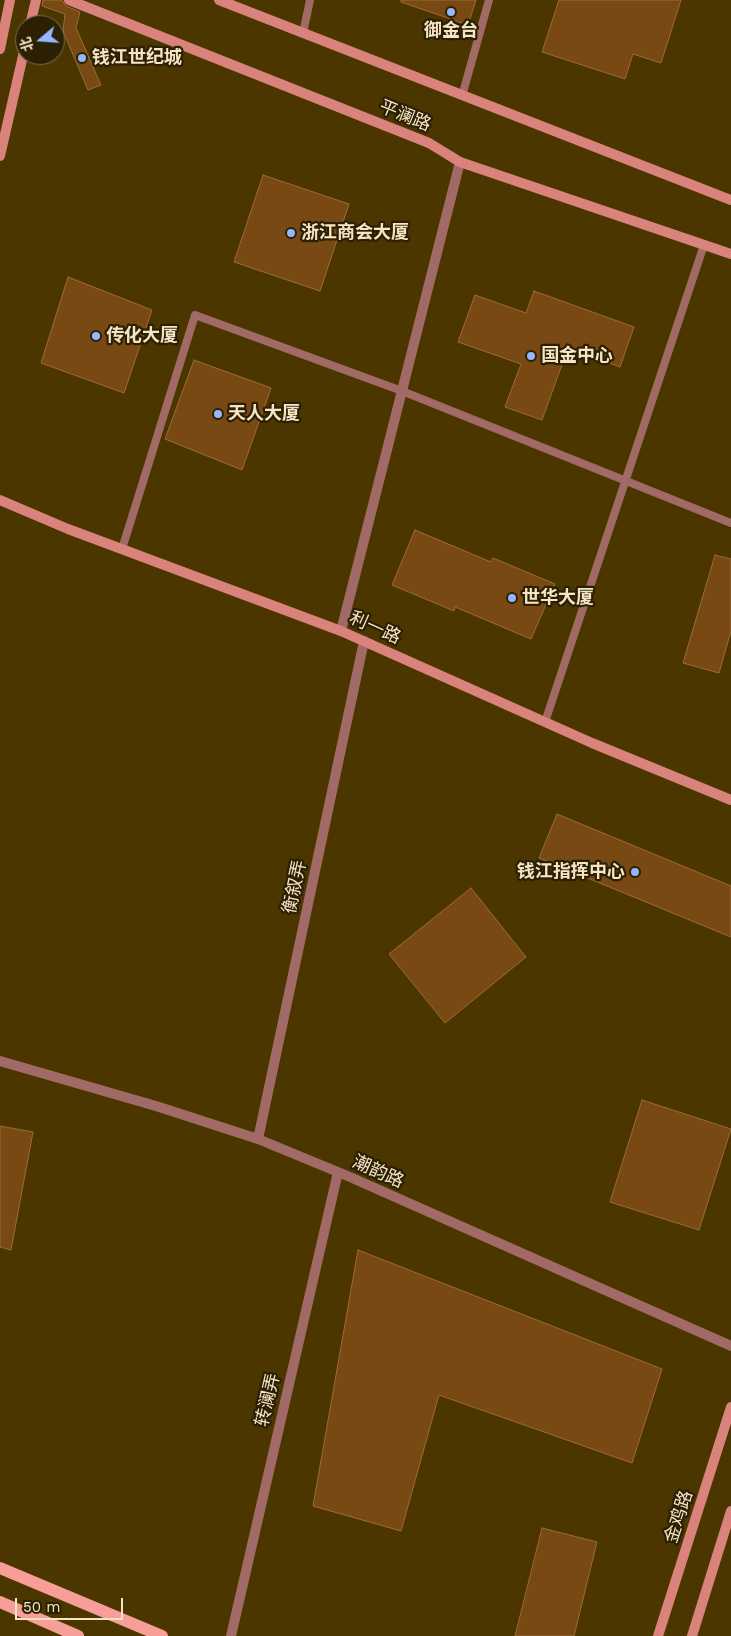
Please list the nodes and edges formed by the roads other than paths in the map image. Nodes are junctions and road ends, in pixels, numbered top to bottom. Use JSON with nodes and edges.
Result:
{"nodes":[{"id":1,"x":10,"y":0,"type":"edge"},
{"id":2,"x":36,"y":0,"type":"edge"},
{"id":3,"x":69,"y":0,"type":"edge"},
{"id":4,"x":219,"y":0,"type":"edge"},
{"id":5,"x":310,"y":0,"type":"edge"},
{"id":6,"x":489,"y":0,"type":"edge"},
{"id":7,"x":32,"y":15,"type":"edge"},
{"id":8,"x":303,"y":33,"type":"junction"},
{"id":9,"x":0,"y":49,"type":"edge"},
{"id":10,"x":21,"y":65,"type":"edge"},
{"id":11,"x":462,"y":96,"type":"junction"},
{"id":12,"x":0,"y":156,"type":"edge"},
{"id":13,"x":460,"y":162,"type":"junction"},
{"id":14,"x":731,"y":200,"type":"edge"},
{"id":15,"x":704,"y":245,"type":"junction"},
{"id":16,"x":731,"y":254,"type":"edge"},
{"id":17,"x":402,"y":391,"type":"junction"},
{"id":18,"x":625,"y":480,"type":"junction"},
{"id":19,"x":0,"y":500,"type":"edge"},
{"id":20,"x":731,"y":523,"type":"edge"},
{"id":21,"x":122,"y":548,"type":"junction"},
{"id":22,"x":341,"y":631,"type":"junction"},
{"id":23,"x":364,"y":641,"type":"junction"},
{"id":24,"x":545,"y":722,"type":"junction"},
{"id":25,"x":731,"y":800,"type":"edge"},
{"id":26,"x":0,"y":1061,"type":"edge"},
{"id":27,"x":258,"y":1139,"type":"junction"},
{"id":28,"x":338,"y":1172,"type":"junction"},
{"id":29,"x":731,"y":1346,"type":"edge"},
{"id":30,"x":731,"y":1407,"type":"edge"},
{"id":31,"x":731,"y":1511,"type":"edge"},
{"id":32,"x":0,"y":1568,"type":"edge"},
{"id":33,"x":0,"y":1602,"type":"edge"},
{"id":34,"x":78,"y":1636,"type":"edge"},
{"id":35,"x":162,"y":1636,"type":"edge"},
{"id":36,"x":231,"y":1636,"type":"edge"},
{"id":37,"x":658,"y":1636,"type":"edge"},
{"id":38,"x":692,"y":1636,"type":"edge"}],
"edges":[{"from":1,"to":9,"type":"main road"},
{"from":2,"to":7,"type":"main road"},
{"from":3,"to":13,"type":"main road","name":"平澜路"},
{"from":4,"to":8,"type":"main road"},
{"from":5,"to":8,"type":"lane"},
{"from":6,"to":11,"type":"lane"},
{"from":8,"to":11,"type":"main road"},
{"from":10,"to":12,"type":"main road"},
{"from":11,"to":14,"type":"main road"},
{"from":13,"to":15,"type":"main road","name":"平澜路"},
{"from":13,"to":17,"type":"street"},
{"from":15,"to":16,"type":"main road","name":"平澜路"},
{"from":15,"to":18,"type":"lane"},
{"from":17,"to":18,"type":"lane"},
{"from":17,"to":21,"type":"lane"},
{"from":17,"to":22,"type":"street"},
{"from":18,"to":20,"type":"lane"},
{"from":18,"to":24,"type":"lane"},
{"from":19,"to":21,"type":"main road","name":"利一路"},
{"from":21,"to":22,"type":"main road","name":"利一路"},
{"from":22,"to":23,"type":"main road","name":"利一路"},
{"from":23,"to":24,"type":"main road","name":"利一路"},
{"from":23,"to":27,"type":"street","name":"衡叙弄"},
{"from":24,"to":25,"type":"main road","name":"利一路"},
{"from":26,"to":27,"type":"street","name":"潮韵路"},
{"from":27,"to":28,"type":"street","name":"潮韵路"},
{"from":28,"to":29,"type":"street","name":"潮韵路"},
{"from":28,"to":36,"type":"street","name":"转澜弄"},
{"from":30,"to":37,"type":"main road","name":"金鸡路"},
{"from":31,"to":38,"type":"main road"},
{"from":32,"to":35,"type":"main road"},
{"from":33,"to":34,"type":"main road"}]}
